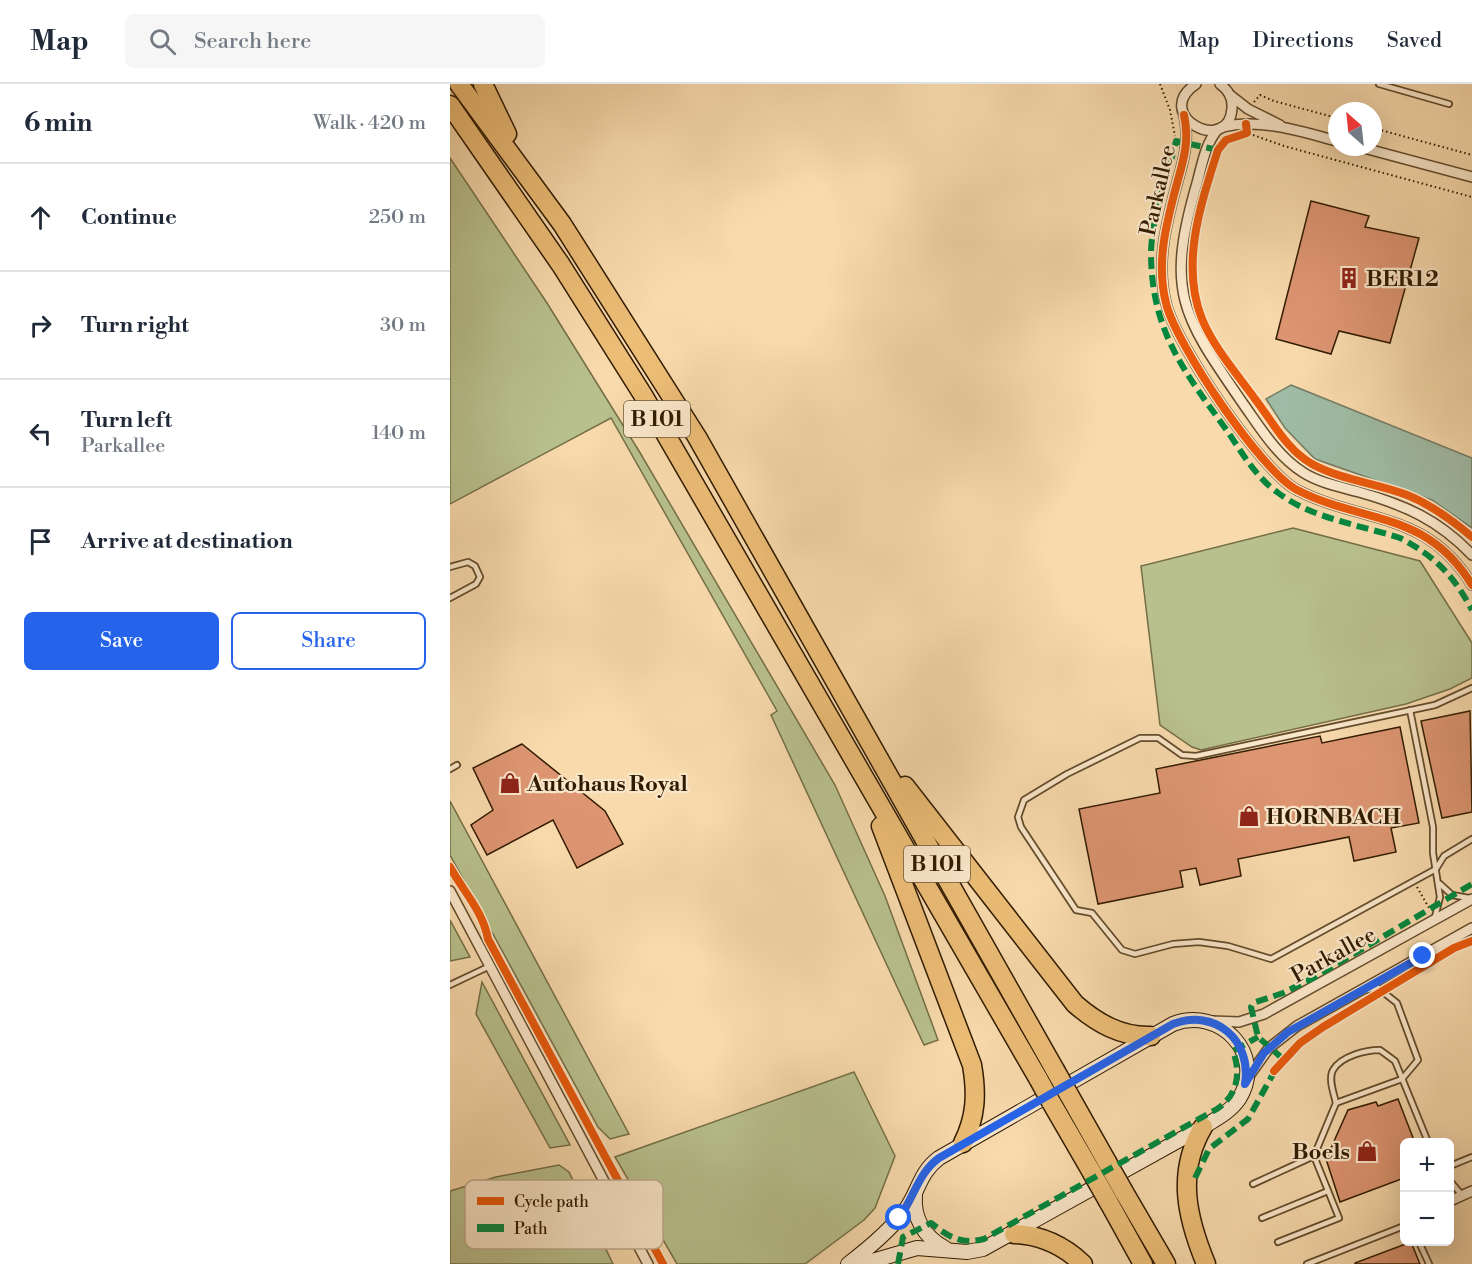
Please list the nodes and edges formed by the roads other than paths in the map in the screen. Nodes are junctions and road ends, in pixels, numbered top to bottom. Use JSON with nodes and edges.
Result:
{"nodes":[{"id":1,"x":459,"y":84,"type":"edge"},
{"id":2,"x":483,"y":84,"type":"edge"},
{"id":3,"x":1179,"y":84,"type":"edge"},
{"id":4,"x":1196,"y":84,"type":"edge"},
{"id":5,"x":1220,"y":84,"type":"edge"},
{"id":6,"x":1379,"y":84,"type":"edge"},
{"id":7,"x":1229,"y":93,"type":"junction"},
{"id":8,"x":1449,"y":104,"type":"dead end"},
{"id":9,"x":450,"y":105,"type":"edge"},
{"id":10,"x":1184,"y":111,"type":"junction"},
{"id":11,"x":450,"y":114,"type":"edge"},
{"id":12,"x":1285,"y":127,"type":"junction"},
{"id":13,"x":1219,"y":128,"type":"junction"},
{"id":14,"x":1328,"y":139,"type":"edge"},
{"id":15,"x":1382,"y":153,"type":"edge"},
{"id":16,"x":484,"y":154,"type":"junction"},
{"id":17,"x":523,"y":168,"type":"junction"},
{"id":18,"x":1472,"y":177,"type":"edge"},
{"id":19,"x":1472,"y":555,"type":"edge"},
{"id":20,"x":450,"y":567,"type":"edge"},
{"id":21,"x":1472,"y":585,"type":"edge"},
{"id":22,"x":450,"y":598,"type":"edge"},
{"id":23,"x":822,"y":656,"type":"junction"},
{"id":24,"x":1472,"y":688,"type":"edge"},
{"id":25,"x":822,"y":703,"type":"junction"},
{"id":26,"x":1410,"y":710,"type":"junction"},
{"id":27,"x":457,"y":765,"type":"dead end"},
{"id":28,"x":450,"y":769,"type":"edge"},
{"id":29,"x":1472,"y":839,"type":"edge"},
{"id":30,"x":1436,"y":869,"type":"junction"},
{"id":31,"x":1439,"y":884,"type":"junction"},
{"id":32,"x":450,"y":891,"type":"edge"},
{"id":33,"x":1472,"y":898,"type":"edge"},
{"id":34,"x":1432,"y":921,"type":"junction"},
{"id":35,"x":1472,"y":928,"type":"edge"},
{"id":36,"x":490,"y":966,"type":"junction"},
{"id":37,"x":450,"y":985,"type":"edge"},
{"id":38,"x":1360,"y":992,"type":"junction"},
{"id":39,"x":1207,"y":1020,"type":"junction"},
{"id":40,"x":1151,"y":1036,"type":"junction"},
{"id":41,"x":1402,"y":1079,"type":"junction"},
{"id":42,"x":1245,"y":1084,"type":"junction"},
{"id":43,"x":1336,"y":1103,"type":"junction"},
{"id":44,"x":1203,"y":1127,"type":"junction"},
{"id":45,"x":1426,"y":1138,"type":"edge"},
{"id":46,"x":963,"y":1143,"type":"junction"},
{"id":47,"x":1314,"y":1156,"type":"junction"},
{"id":48,"x":1472,"y":1157,"type":"edge"},
{"id":49,"x":1454,"y":1164,"type":"edge"},
{"id":50,"x":603,"y":1180,"type":"edge"},
{"id":51,"x":1253,"y":1184,"type":"dead end"},
{"id":52,"x":1454,"y":1186,"type":"edge"},
{"id":53,"x":916,"y":1190,"type":"junction"},
{"id":54,"x":1328,"y":1191,"type":"junction"},
{"id":55,"x":1472,"y":1191,"type":"edge"},
{"id":56,"x":1461,"y":1194,"type":"junction"},
{"id":57,"x":1454,"y":1198,"type":"edge"},
{"id":58,"x":1262,"y":1218,"type":"dead end"},
{"id":59,"x":1400,"y":1228,"type":"edge"},
{"id":60,"x":1014,"y":1234,"type":"junction"},
{"id":61,"x":1278,"y":1242,"type":"dead end"},
{"id":62,"x":1421,"y":1246,"type":"edge"},
{"id":63,"x":640,"y":1249,"type":"edge"},
{"id":64,"x":952,"y":1251,"type":"junction"},
{"id":65,"x":648,"y":1264,"type":"edge"},
{"id":66,"x":848,"y":1264,"type":"edge"},
{"id":67,"x":862,"y":1264,"type":"edge"},
{"id":68,"x":1083,"y":1264,"type":"edge"},
{"id":69,"x":1143,"y":1264,"type":"edge"},
{"id":70,"x":1166,"y":1264,"type":"edge"},
{"id":71,"x":1206,"y":1264,"type":"edge"},
{"id":72,"x":1307,"y":1264,"type":"edge"},
{"id":73,"x":1429,"y":1264,"type":"edge"}],
"edges":[{"from":1,"to":17,"type":"highway","number":"B 101"},
{"from":2,"to":17,"type":"highway"},
{"from":3,"to":10,"type":"street","name":"Parkallee"},
{"from":4,"to":10,"type":"street"},
{"from":5,"to":7,"type":"street"},
{"from":6,"to":8,"type":"lane"},
{"from":7,"to":12,"type":"street"},
{"from":7,"to":13,"type":"street","name":"Parkallee"},
{"from":9,"to":16,"type":"highway","number":"B 101"},
{"from":10,"to":13,"type":"street","name":"Parkallee"},
{"from":10,"to":21,"type":"street","name":"Parkallee"},
{"from":11,"to":16,"type":"highway"},
{"from":12,"to":13,"type":"street"},
{"from":12,"to":14,"type":"street"},
{"from":13,"to":19,"type":"street","name":"Parkallee"},
{"from":15,"to":18,"type":"street"},
{"from":16,"to":25,"type":"highway","number":"B 101"},
{"from":17,"to":23,"type":"highway","number":"B 101"},
{"from":20,"to":22,"type":"lane"},
{"from":23,"to":40,"type":"highway"},
{"from":23,"to":70,"type":"highway","number":"B 101","bridge":true},
{"from":24,"to":26,"type":"lane"},
{"from":25,"to":46,"type":"highway"},
{"from":25,"to":69,"type":"highway","number":"B 101","bridge":true},
{"from":26,"to":30,"type":"lane"},
{"from":26,"to":30,"type":"lane"},
{"from":27,"to":28,"type":"lane"},
{"from":29,"to":30,"type":"lane"},
{"from":30,"to":31,"type":"lane"},
{"from":31,"to":33,"type":"lane"},
{"from":31,"to":34,"type":"lane"},
{"from":32,"to":36,"type":"street"},
{"from":33,"to":34,"type":"street","name":"Parkallee"},
{"from":34,"to":39,"type":"street","name":"Parkallee"},
{"from":35,"to":38,"type":"street","name":"Parkallee"},
{"from":36,"to":37,"type":"lane"},
{"from":36,"to":50,"type":"street"},
{"from":38,"to":41,"type":"lane"},
{"from":38,"to":42,"type":"street","name":"Parkallee"},
{"from":39,"to":40,"type":"main road"},
{"from":39,"to":42,"type":"main road"},
{"from":40,"to":46,"type":"main road"},
{"from":41,"to":43,"type":"lane"},
{"from":41,"to":43,"type":"lane"},
{"from":41,"to":45,"type":"lane"},
{"from":42,"to":44,"type":"main road"},
{"from":43,"to":47,"type":"lane"},
{"from":44,"to":60,"type":"main road"},
{"from":44,"to":71,"type":"highway"},
{"from":46,"to":53,"type":"main road"},
{"from":47,"to":51,"type":"lane"},
{"from":47,"to":54,"type":"lane"},
{"from":48,"to":49,"type":"lane"},
{"from":52,"to":56,"type":"lane"},
{"from":53,"to":64,"type":"main road"},
{"from":53,"to":66,"type":"main road"},
{"from":54,"to":58,"type":"lane"},
{"from":54,"to":61,"type":"lane"},
{"from":55,"to":56,"type":"street"},
{"from":56,"to":57,"type":"street"},
{"from":59,"to":72,"type":"lane"},
{"from":60,"to":64,"type":"main road"},
{"from":60,"to":68,"type":"highway"},
{"from":62,"to":73,"type":"lane"},
{"from":63,"to":65,"type":"street"},
{"from":64,"to":67,"type":"main road"}]}
